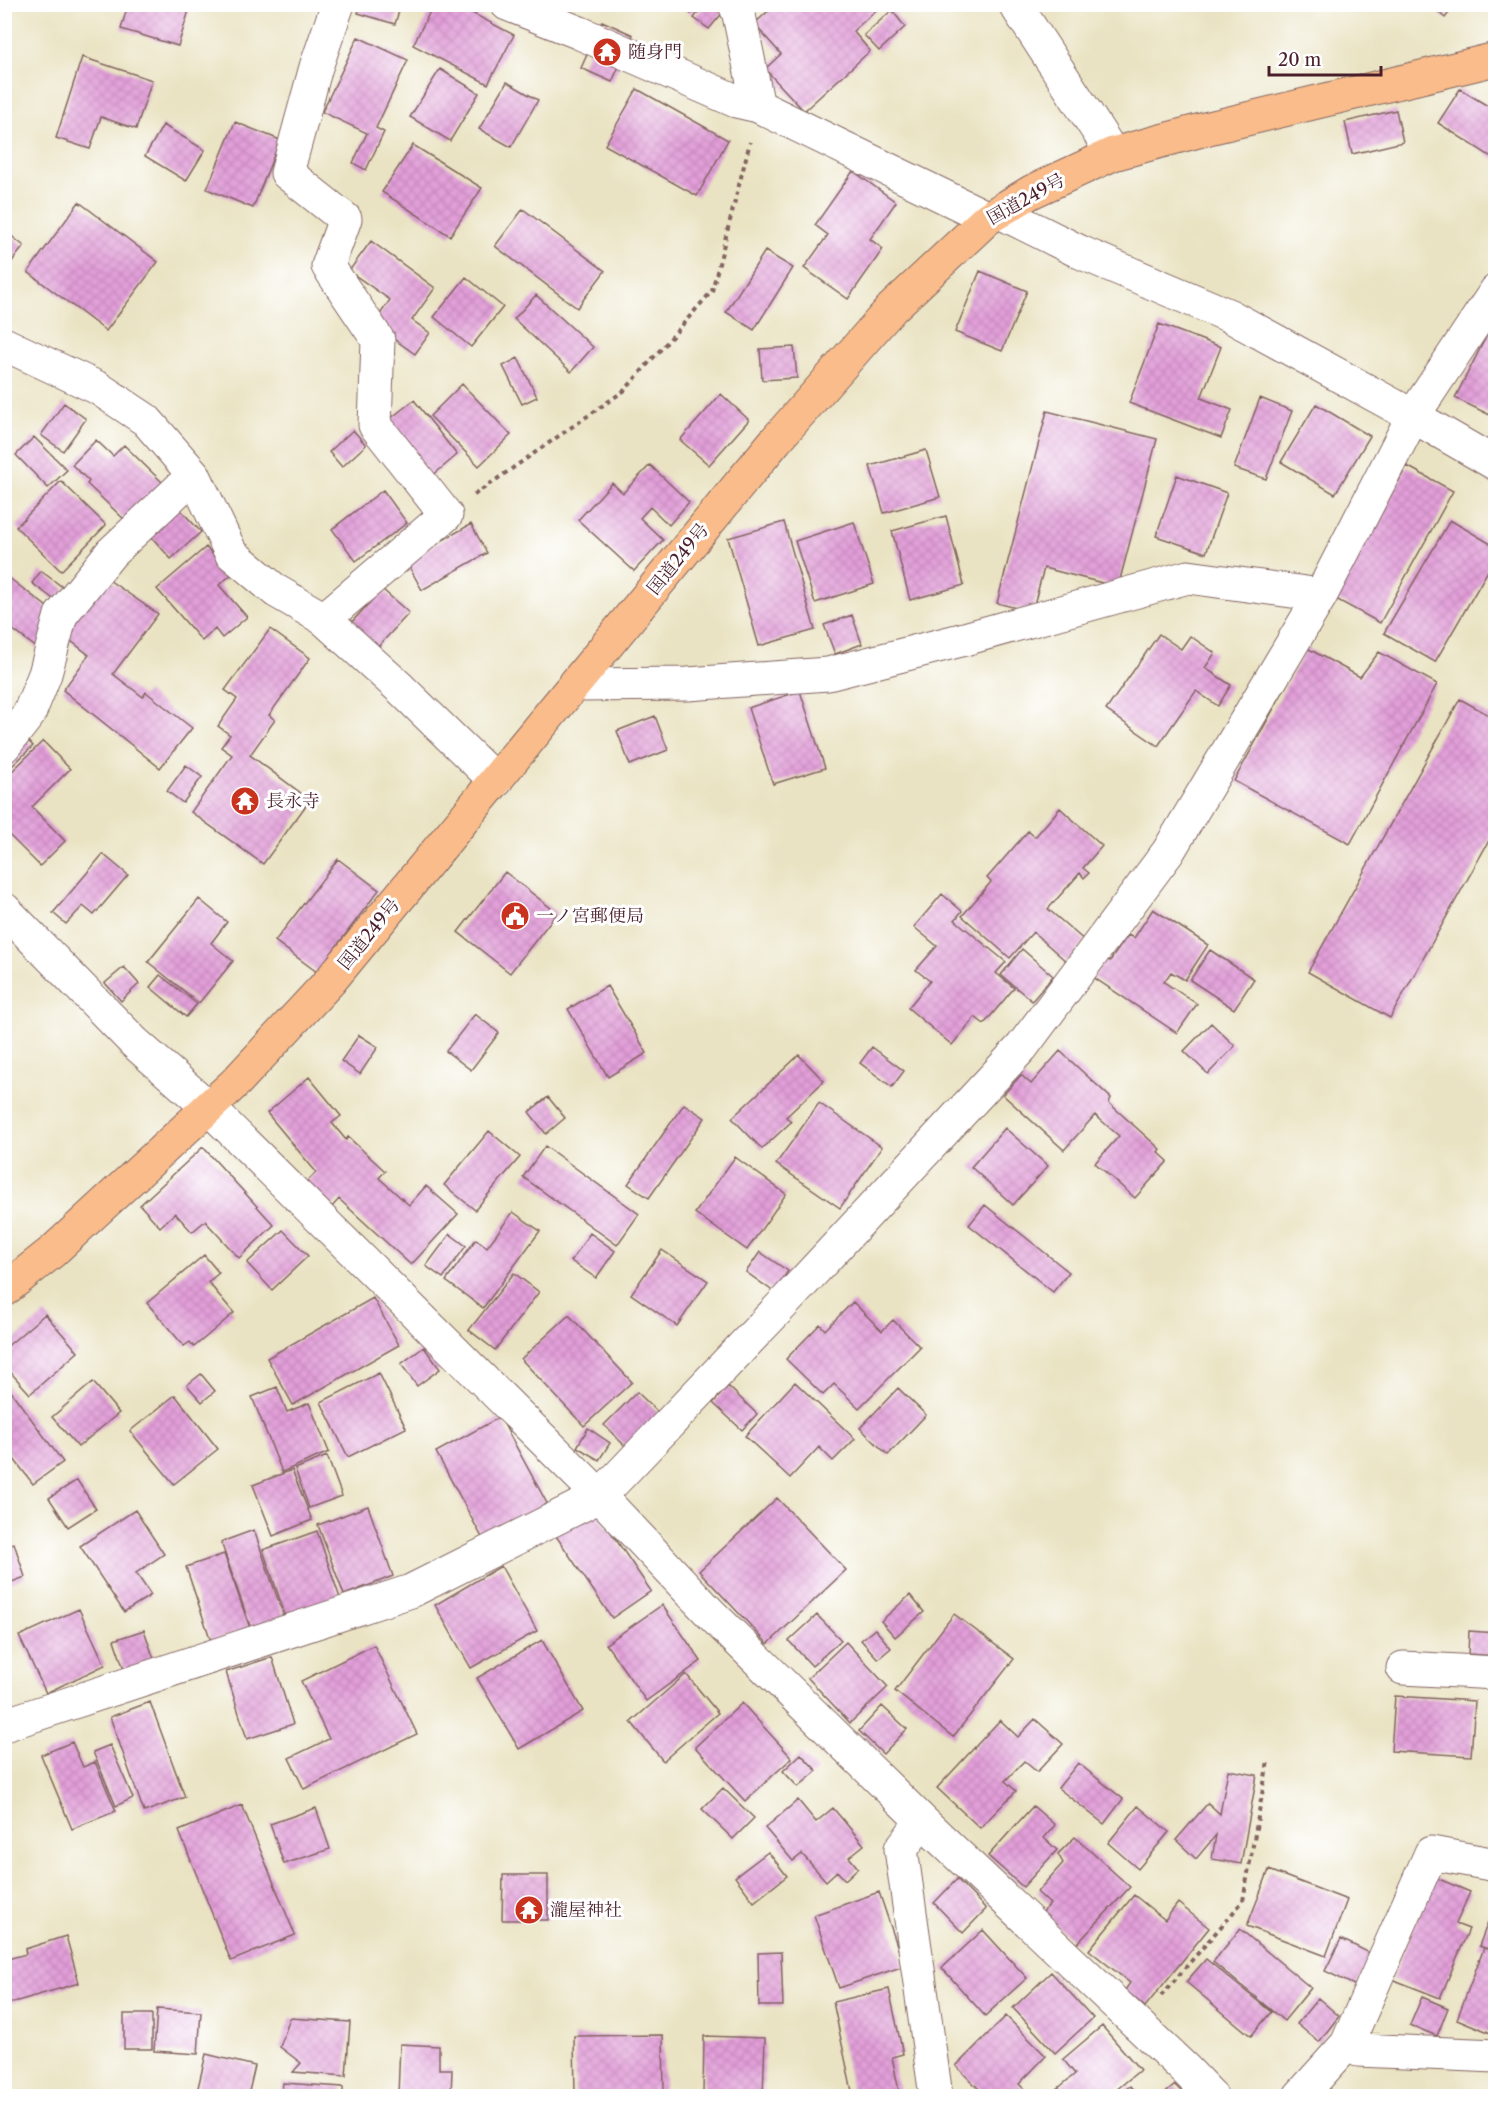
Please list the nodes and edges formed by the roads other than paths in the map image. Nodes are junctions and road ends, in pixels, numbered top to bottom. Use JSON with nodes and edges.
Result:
{"nodes":[{"id":1,"x":338,"y":4,"type":"edge"},
{"id":2,"x":507,"y":4,"type":"edge"},
{"id":3,"x":735,"y":4,"type":"edge"},
{"id":4,"x":1015,"y":4,"type":"edge"},
{"id":5,"x":1496,"y":59,"type":"edge"},
{"id":6,"x":758,"y":106,"type":"junction"},
{"id":7,"x":1113,"y":153,"type":"junction"},
{"id":8,"x":994,"y":215,"type":"junction"},
{"id":9,"x":1496,"y":291,"type":"edge"},
{"id":10,"x":4,"y":344,"type":"edge"},
{"id":11,"x":1413,"y":416,"type":"junction"},
{"id":12,"x":1496,"y":464,"type":"edge"},
{"id":13,"x":194,"y":475,"type":"junction"},
{"id":14,"x":1321,"y":595,"type":"junction"},
{"id":15,"x":324,"y":619,"type":"junction"},
{"id":16,"x":576,"y":685,"type":"junction"},
{"id":17,"x":4,"y":746,"type":"edge"},
{"id":18,"x":496,"y":781,"type":"junction"},
{"id":19,"x":4,"y":909,"type":"edge"},
{"id":20,"x":208,"y":1107,"type":"junction"},
{"id":21,"x":4,"y":1290,"type":"edge"},
{"id":22,"x":600,"y":1496,"type":"junction"},
{"id":23,"x":1403,"y":1668,"type":"dead end"},
{"id":24,"x":1496,"y":1672,"type":"edge"},
{"id":25,"x":4,"y":1725,"type":"edge"},
{"id":26,"x":922,"y":1821,"type":"junction"},
{"id":27,"x":1496,"y":1865,"type":"edge"},
{"id":28,"x":1347,"y":2044,"type":"junction"},
{"id":29,"x":1496,"y":2056,"type":"edge"},
{"id":30,"x":936,"y":2097,"type":"edge"},
{"id":31,"x":1211,"y":2097,"type":"edge"},
{"id":32,"x":1300,"y":2097,"type":"edge"}],
"edges":[{"from":1,"to":15,"type":"street"},
{"from":2,"to":6,"type":"street"},
{"from":3,"to":6,"type":"street"},
{"from":4,"to":7,"type":"street"},
{"from":5,"to":7,"type":"highway","name":"国道249号"},
{"from":6,"to":8,"type":"street"},
{"from":7,"to":8,"type":"highway","name":"国道249号"},
{"from":8,"to":11,"type":"street"},
{"from":8,"to":16,"type":"highway","name":"国道249号"},
{"from":9,"to":11,"type":"street"},
{"from":10,"to":13,"type":"street"},
{"from":11,"to":12,"type":"street"},
{"from":11,"to":14,"type":"street"},
{"from":13,"to":15,"type":"street"},
{"from":13,"to":17,"type":"street"},
{"from":14,"to":16,"type":"street"},
{"from":14,"to":22,"type":"street"},
{"from":15,"to":18,"type":"street"},
{"from":16,"to":18,"type":"highway","name":"国道249号"},
{"from":18,"to":20,"type":"highway","name":"国道249号"},
{"from":19,"to":20,"type":"street"},
{"from":20,"to":21,"type":"highway","name":"国道249号"},
{"from":20,"to":22,"type":"street"},
{"from":22,"to":25,"type":"street"},
{"from":22,"to":26,"type":"street"},
{"from":23,"to":24,"type":"street"},
{"from":26,"to":30,"type":"street"},
{"from":26,"to":31,"type":"street"},
{"from":27,"to":28,"type":"street"},
{"from":28,"to":29,"type":"street"},
{"from":28,"to":32,"type":"street"}]}
